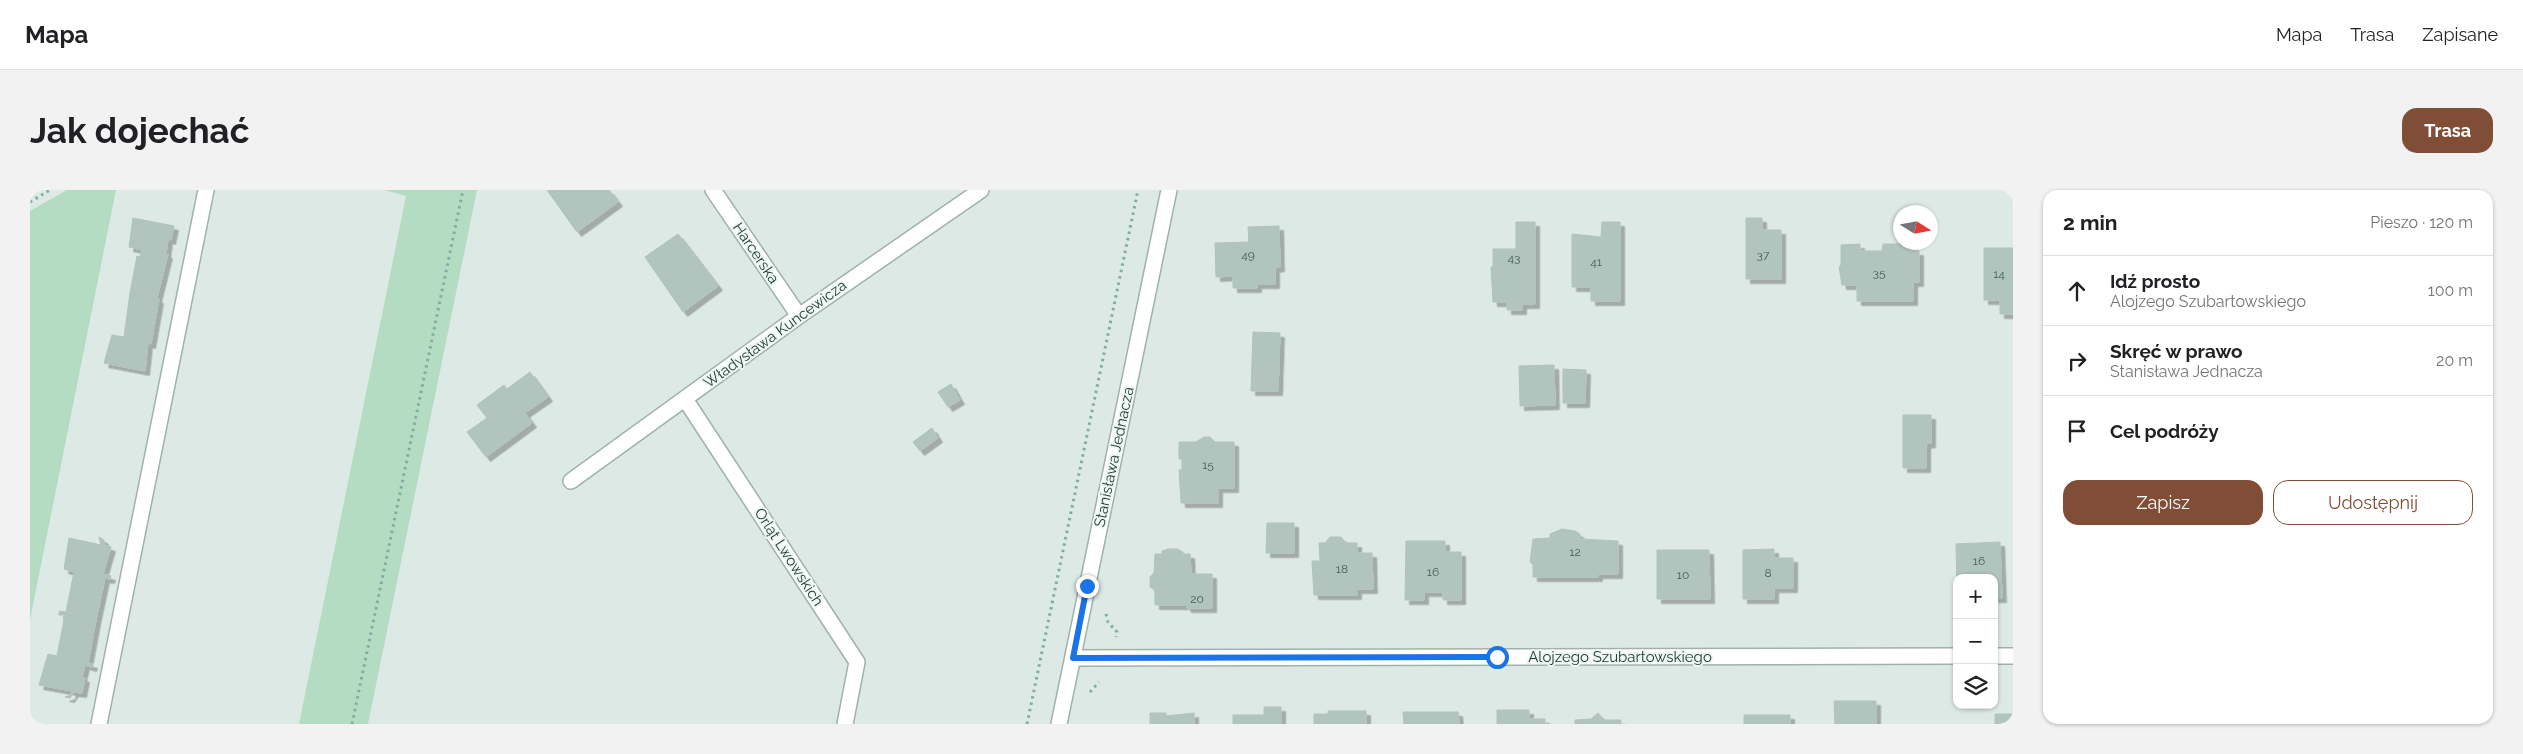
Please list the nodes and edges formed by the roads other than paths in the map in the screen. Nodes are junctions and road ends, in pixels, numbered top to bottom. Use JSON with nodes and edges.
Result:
{"nodes":[{"id":1,"x":206,"y":190,"type":"edge"},
{"id":2,"x":713,"y":190,"type":"edge"},
{"id":3,"x":981,"y":190,"type":"edge"},
{"id":4,"x":1169,"y":190,"type":"edge"},
{"id":5,"x":799,"y":316,"type":"junction"},
{"id":6,"x":685,"y":399,"type":"junction"},
{"id":7,"x":571,"y":481,"type":"dead end"},
{"id":8,"x":1953,"y":656,"type":"edge"},
{"id":9,"x":1998,"y":656,"type":"edge"},
{"id":10,"x":2013,"y":656,"type":"edge"},
{"id":11,"x":1073,"y":658,"type":"junction"},
{"id":12,"x":99,"y":724,"type":"edge"},
{"id":13,"x":845,"y":724,"type":"edge"},
{"id":14,"x":1059,"y":724,"type":"edge"}],
"edges":[{"from":1,"to":12,"type":"street"},
{"from":2,"to":5,"type":"street","name":"Harcerska"},
{"from":3,"to":5,"type":"street","name":"Władysława Kuncewicza"},
{"from":4,"to":11,"type":"street","name":"Stanisława Jednacza"},
{"from":5,"to":6,"type":"street","name":"Władysława Kuncewicza"},
{"from":6,"to":7,"type":"street","name":"Władysława Kuncewicza"},
{"from":6,"to":13,"type":"street","name":"Orląt Lwowskich"},
{"from":8,"to":11,"type":"street","name":"Alojzego Szubartowskiego"},
{"from":9,"to":10,"type":"street"},
{"from":11,"to":14,"type":"street","name":"Stanisława Jednacza"}]}
